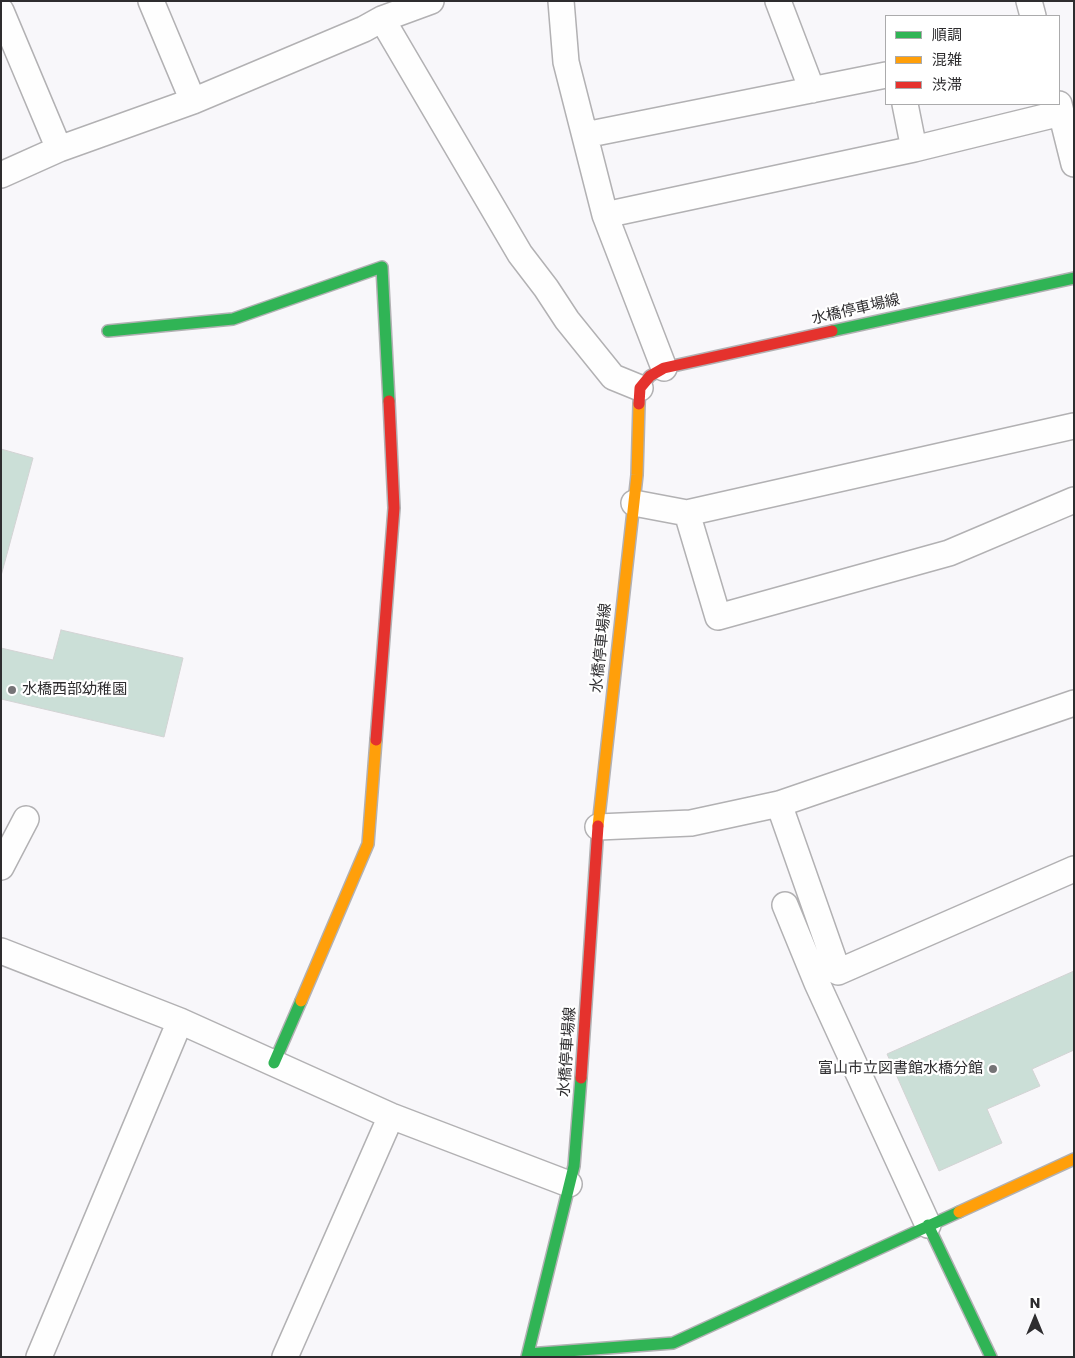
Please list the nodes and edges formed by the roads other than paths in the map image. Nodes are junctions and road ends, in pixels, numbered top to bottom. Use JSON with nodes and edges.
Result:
{"nodes":[{"id":1,"x":152,"y":1,"type":"edge"},
{"id":2,"x":431,"y":1,"type":"edge"},
{"id":3,"x":561,"y":1,"type":"edge"},
{"id":4,"x":778,"y":1,"type":"edge"},
{"id":5,"x":1029,"y":1,"type":"edge"},
{"id":6,"x":1,"y":11,"type":"edge"},
{"id":7,"x":1033,"y":15,"type":"edge"},
{"id":8,"x":382,"y":19,"type":"junction"},
{"id":9,"x":885,"y":75,"type":"edge"},
{"id":10,"x":812,"y":90,"type":"junction"},
{"id":11,"x":193,"y":100,"type":"junction"},
{"id":12,"x":905,"y":105,"type":"edge"},
{"id":13,"x":1060,"y":109,"type":"edge"},
{"id":14,"x":585,"y":136,"type":"junction"},
{"id":15,"x":59,"y":149,"type":"junction"},
{"id":16,"x":914,"y":149,"type":"junction"},
{"id":17,"x":1074,"y":164,"type":"edge"},
{"id":18,"x":1,"y":175,"type":"edge"},
{"id":19,"x":605,"y":215,"type":"junction"},
{"id":20,"x":1074,"y":278,"type":"edge"},
{"id":21,"x":108,"y":331,"type":"dead end"},
{"id":22,"x":664,"y":368,"type":"junction"},
{"id":23,"x":640,"y":388,"type":"junction"},
{"id":24,"x":1074,"y":426,"type":"edge"},
{"id":25,"x":1074,"y":500,"type":"edge"},
{"id":26,"x":634,"y":503,"type":"junction"},
{"id":27,"x":687,"y":513,"type":"junction"},
{"id":28,"x":1073,"y":705,"type":"edge"},
{"id":29,"x":779,"y":804,"type":"junction"},
{"id":30,"x":26,"y":819,"type":"dead end"},
{"id":31,"x":598,"y":827,"type":"junction"},
{"id":32,"x":1,"y":866,"type":"edge"},
{"id":33,"x":1074,"y":869,"type":"edge"},
{"id":34,"x":785,"y":905,"type":"dead end"},
{"id":35,"x":1,"y":951,"type":"edge"},
{"id":36,"x":827,"y":978,"type":"junction"},
{"id":37,"x":180,"y":1021,"type":"junction"},
{"id":38,"x":274,"y":1063,"type":"junction"},
{"id":39,"x":392,"y":1116,"type":"junction"},
{"id":40,"x":1074,"y":1159,"type":"edge"},
{"id":41,"x":569,"y":1184,"type":"junction"},
{"id":42,"x":928,"y":1225,"type":"junction"},
{"id":43,"x":676,"y":1350,"type":"edge"},
{"id":44,"x":528,"y":1355,"type":"edge"},
{"id":45,"x":39,"y":1357,"type":"edge"},
{"id":46,"x":285,"y":1357,"type":"edge"},
{"id":47,"x":991,"y":1357,"type":"edge"}],
"edges":[{"from":1,"to":11,"type":"street"},
{"from":2,"to":8,"type":"street"},
{"from":3,"to":14,"type":"street"},
{"from":4,"to":10,"type":"street"},
{"from":5,"to":7,"type":"street"},
{"from":6,"to":15,"type":"street"},
{"from":8,"to":11,"type":"street"},
{"from":8,"to":23,"type":"street"},
{"from":9,"to":10,"type":"street"},
{"from":10,"to":14,"type":"street"},
{"from":11,"to":15,"type":"street"},
{"from":12,"to":16,"type":"street"},
{"from":13,"to":16,"type":"street"},
{"from":13,"to":17,"type":"street"},
{"from":14,"to":19,"type":"street"},
{"from":15,"to":18,"type":"street"},
{"from":16,"to":19,"type":"street"},
{"from":19,"to":22,"type":"street"},
{"from":20,"to":22,"type":"street","name":"水橋停車場線"},
{"from":21,"to":38,"type":"street"},
{"from":22,"to":23,"type":"street","name":"水橋停車場線"},
{"from":23,"to":26,"type":"street","name":"水橋停車場線"},
{"from":24,"to":27,"type":"street"},
{"from":25,"to":27,"type":"street"},
{"from":26,"to":27,"type":"street"},
{"from":26,"to":31,"type":"street","name":"水橋停車場線"},
{"from":28,"to":29,"type":"street"},
{"from":29,"to":31,"type":"street"},
{"from":29,"to":36,"type":"street"},
{"from":30,"to":32,"type":"street"},
{"from":31,"to":41,"type":"street","name":"水橋停車場線"},
{"from":33,"to":36,"type":"street"},
{"from":34,"to":36,"type":"street"},
{"from":35,"to":37,"type":"street"},
{"from":36,"to":42,"type":"street"},
{"from":37,"to":38,"type":"street"},
{"from":37,"to":45,"type":"street"},
{"from":38,"to":39,"type":"street"},
{"from":39,"to":41,"type":"street"},
{"from":39,"to":46,"type":"street"},
{"from":40,"to":42,"type":"street"},
{"from":41,"to":44,"type":"street","name":"水橋停車場線"},
{"from":42,"to":43,"type":"street"},
{"from":42,"to":47,"type":"street"},
{"from":43,"to":44,"type":"street"}]}
